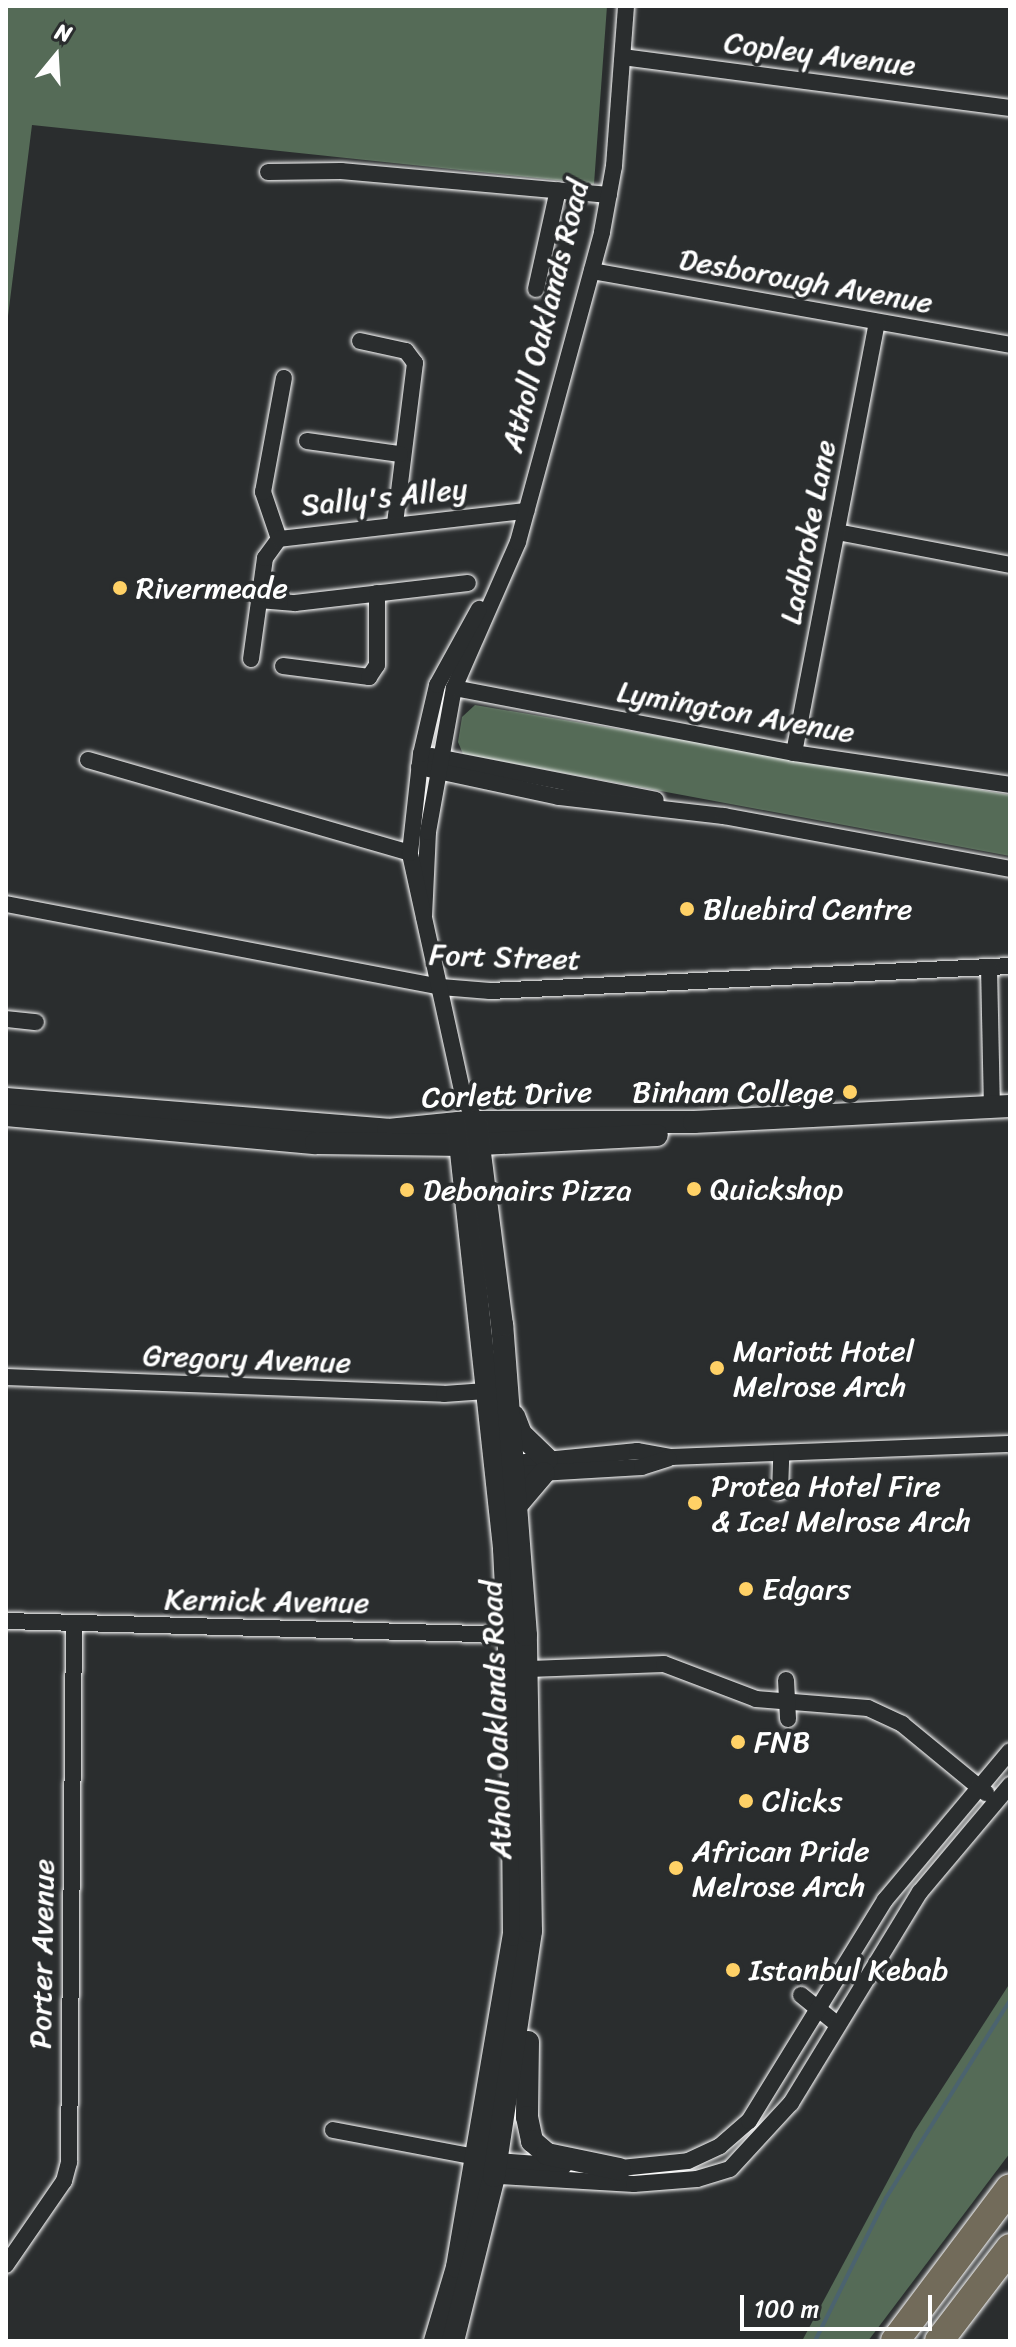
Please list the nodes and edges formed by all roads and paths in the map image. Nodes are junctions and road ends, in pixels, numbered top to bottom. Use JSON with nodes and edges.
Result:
{"nodes":[{"id":1,"x":626,"y":6,"type":"edge"},
{"id":2,"x":623,"y":57,"type":"junction"},
{"id":3,"x":1010,"y":108,"type":"edge"},
{"id":4,"x":268,"y":172,"type":"dead end"},
{"id":5,"x":558,"y":190,"type":"junction"},
{"id":6,"x":609,"y":195,"type":"junction"},
{"id":7,"x":592,"y":271,"type":"junction"},
{"id":8,"x":536,"y":289,"type":"dead end"},
{"id":9,"x":877,"y":323,"type":"junction"},
{"id":10,"x":360,"y":341,"type":"dead end"},
{"id":11,"x":1010,"y":345,"type":"edge"},
{"id":12,"x":284,"y":378,"type":"dead end"},
{"id":13,"x":307,"y":441,"type":"dead end"},
{"id":14,"x":400,"y":454,"type":"junction"},
{"id":15,"x":526,"y":511,"type":"junction"},
{"id":16,"x":395,"y":523,"type":"junction"},
{"id":17,"x":837,"y":532,"type":"junction"},
{"id":18,"x":279,"y":539,"type":"junction"},
{"id":19,"x":1010,"y":565,"type":"edge"},
{"id":20,"x":468,"y":583,"type":"dead end"},
{"id":21,"x":498,"y":587,"type":"junction"},
{"id":22,"x":377,"y":593,"type":"junction"},
{"id":23,"x":259,"y":600,"type":"junction"},
{"id":24,"x":251,"y":659,"type":"dead end"},
{"id":25,"x":283,"y":666,"type":"dead end"},
{"id":26,"x":454,"y":688,"type":"junction"},
{"id":27,"x":794,"y":753,"type":"junction"},
{"id":28,"x":88,"y":760,"type":"dead end"},
{"id":29,"x":420,"y":760,"type":"junction"},
{"id":30,"x":441,"y":764,"type":"junction"},
{"id":31,"x":1010,"y":785,"type":"edge"},
{"id":32,"x":410,"y":853,"type":"junction"},
{"id":33,"x":1002,"y":868,"type":"edge"},
{"id":34,"x":6,"y":904,"type":"edge"},
{"id":35,"x":424,"y":917,"type":"junction"},
{"id":36,"x":1010,"y":966,"type":"edge"},
{"id":37,"x":989,"y":967,"type":"junction"},
{"id":38,"x":441,"y":987,"type":"junction"},
{"id":39,"x":6,"y":1019,"type":"edge"},
{"id":40,"x":36,"y":1022,"type":"dead end"},
{"id":41,"x":6,"y":1099,"type":"edge"},
{"id":42,"x":1004,"y":1111,"type":"edge"},
{"id":43,"x":6,"y":1115,"type":"edge"},
{"id":44,"x":469,"y":1134,"type":"junction"},
{"id":45,"x":498,"y":1280,"type":"junction"},
{"id":46,"x":480,"y":1315,"type":"junction"},
{"id":47,"x":6,"y":1377,"type":"edge"},
{"id":48,"x":486,"y":1391,"type":"junction"},
{"id":49,"x":510,"y":1403,"type":"junction"},
{"id":50,"x":1010,"y":1444,"type":"edge"},
{"id":51,"x":781,"y":1454,"type":"junction"},
{"id":52,"x":546,"y":1466,"type":"junction"},
{"id":53,"x":504,"y":1470,"type":"junction"},
{"id":54,"x":780,"y":1492,"type":"dead end"},
{"id":55,"x":516,"y":1506,"type":"junction"},
{"id":56,"x":6,"y":1621,"type":"edge"},
{"id":57,"x":74,"y":1624,"type":"junction"},
{"id":58,"x":517,"y":1635,"type":"junction"},
{"id":59,"x":529,"y":1669,"type":"junction"},
{"id":60,"x":786,"y":1680,"type":"dead end"},
{"id":61,"x":787,"y":1701,"type":"junction"},
{"id":62,"x":788,"y":1719,"type":"dead end"},
{"id":63,"x":1010,"y":1751,"type":"edge"},
{"id":64,"x":1010,"y":1785,"type":"edge"},
{"id":65,"x":979,"y":1787,"type":"junction"},
{"id":66,"x":995,"y":1801,"type":"junction"},
{"id":67,"x":526,"y":1985,"type":"junction"},
{"id":68,"x":801,"y":1995,"type":"dead end"},
{"id":69,"x":816,"y":2012,"type":"junction"},
{"id":70,"x":837,"y":2024,"type":"junction"},
{"id":71,"x":333,"y":2130,"type":"dead end"},
{"id":72,"x":485,"y":2167,"type":"junction"},
{"id":73,"x":619,"y":2169,"type":"junction"},
{"id":74,"x":1010,"y":2188,"type":"edge"},
{"id":75,"x":1010,"y":2248,"type":"edge"},
{"id":76,"x":7,"y":2263,"type":"edge"},
{"id":77,"x":435,"y":2341,"type":"edge"},
{"id":78,"x":453,"y":2341,"type":"edge"},
{"id":79,"x":895,"y":2341,"type":"edge"},
{"id":80,"x":939,"y":2341,"type":"edge"}],
"edges":[{"from":1,"to":2,"type":"street","name":"Atholl Oaklands Road"},
{"from":2,"to":3,"type":"street","name":"Copley Avenue"},
{"from":2,"to":6,"type":"street","name":"Atholl Oaklands Road"},
{"from":4,"to":5,"type":"street"},
{"from":5,"to":6,"type":"street"},
{"from":5,"to":8,"type":"street"},
{"from":6,"to":7,"type":"street","name":"Atholl Oaklands Road"},
{"from":7,"to":9,"type":"street","name":"Desborough Avenue"},
{"from":7,"to":15,"type":"street","name":"Atholl Oaklands Road"},
{"from":9,"to":11,"type":"street","name":"Desborough Avenue"},
{"from":9,"to":17,"type":"street","name":"Ladbroke Lane"},
{"from":10,"to":14,"type":"street"},
{"from":12,"to":18,"type":"street"},
{"from":13,"to":14,"type":"street"},
{"from":14,"to":16,"type":"street"},
{"from":15,"to":16,"type":"street","name":"Sally's Alley"},
{"from":15,"to":21,"type":"street","name":"Atholl Oaklands Road"},
{"from":16,"to":18,"type":"street","name":"Sally's Alley"},
{"from":17,"to":19,"type":"street"},
{"from":17,"to":27,"type":"street","name":"Ladbroke Lane"},
{"from":18,"to":23,"type":"street","name":"Sally's Alley"},
{"from":20,"to":22,"type":"street"},
{"from":21,"to":26,"type":"street","name":"Atholl Oaklands Road"},
{"from":21,"to":29,"type":"street","name":"Atholl Oaklands Road"},
{"from":22,"to":23,"type":"street"},
{"from":22,"to":25,"type":"street"},
{"from":23,"to":24,"type":"street","name":"Sally's Alley"},
{"from":26,"to":27,"type":"street","name":"Lymington Avenue"},
{"from":26,"to":30,"type":"street","name":"Atholl Oaklands Road"},
{"from":27,"to":31,"type":"street","name":"Lymington Avenue"},
{"from":28,"to":32,"type":"street"},
{"from":29,"to":30,"type":"street"},
{"from":29,"to":32,"type":"street","name":"Atholl Oaklands Road"},
{"from":30,"to":33,"type":"street"},
{"from":30,"to":35,"type":"street","name":"Atholl Oaklands Road"},
{"from":32,"to":35,"type":"street","name":"Atholl Oaklands Road"},
{"from":34,"to":38,"type":"street","name":"Fort Street"},
{"from":35,"to":38,"type":"street","name":"Atholl Oaklands Road"},
{"from":36,"to":37,"type":"street","name":"Fort Street"},
{"from":37,"to":38,"type":"street","name":"Fort Street"},
{"from":37,"to":42,"type":"street"},
{"from":38,"to":44,"type":"street","name":"Atholl Oaklands Road"},
{"from":39,"to":40,"type":"street"},
{"from":41,"to":44,"type":"street","name":"Corlett Drive"},
{"from":42,"to":44,"type":"street","name":"Corlett Drive"},
{"from":43,"to":44,"type":"street","name":"Corlett Drive"},
{"from":44,"to":45,"type":"street","name":"Atholl Oaklands Road"},
{"from":44,"to":46,"type":"street","name":"Atholl Oaklands Road"},
{"from":45,"to":46,"type":"street"},
{"from":45,"to":49,"type":"street","name":"Atholl Oaklands Road"},
{"from":46,"to":48,"type":"street","name":"Atholl Oaklands Road"},
{"from":47,"to":48,"type":"street","name":"Gregory Avenue"},
{"from":48,"to":53,"type":"street","name":"Atholl Oaklands Road"},
{"from":49,"to":52,"type":"street"},
{"from":49,"to":53,"type":"street","name":"Atholl Oaklands Road"},
{"from":50,"to":51,"type":"street"},
{"from":51,"to":52,"type":"street"},
{"from":51,"to":54,"type":"street"},
{"from":52,"to":53,"type":"street"},
{"from":52,"to":55,"type":"street"},
{"from":53,"to":55,"type":"street","name":"Atholl Oaklands Road"},
{"from":53,"to":58,"type":"street","name":"Atholl Oaklands Road"},
{"from":55,"to":58,"type":"street","name":"Atholl Oaklands Road"},
{"from":56,"to":57,"type":"street","name":"Kernick Avenue"},
{"from":57,"to":58,"type":"street","name":"Kernick Avenue"},
{"from":57,"to":76,"type":"street","name":"Porter Avenue"},
{"from":58,"to":59,"type":"street","name":"Atholl Oaklands Road"},
{"from":58,"to":72,"type":"street","name":"Atholl Oaklands Road"},
{"from":59,"to":61,"type":"street"},
{"from":59,"to":67,"type":"street","name":"Atholl Oaklands Road"},
{"from":60,"to":61,"type":"street"},
{"from":61,"to":62,"type":"street"},
{"from":61,"to":65,"type":"street"},
{"from":63,"to":65,"type":"street"},
{"from":64,"to":66,"type":"street"},
{"from":65,"to":66,"type":"street"},
{"from":65,"to":69,"type":"street"},
{"from":66,"to":70,"type":"street"},
{"from":67,"to":72,"type":"street","name":"Atholl Oaklands Road"},
{"from":67,"to":73,"type":"street"},
{"from":68,"to":69,"type":"street"},
{"from":69,"to":70,"type":"street"},
{"from":69,"to":73,"type":"street"},
{"from":70,"to":72,"type":"street"},
{"from":71,"to":72,"type":"street"},
{"from":72,"to":73,"type":"street"},
{"from":72,"to":77,"type":"street","name":"Atholl Oaklands Road"},
{"from":72,"to":78,"type":"street","name":"Atholl Oaklands Road"},
{"from":74,"to":79,"type":"highway"},
{"from":75,"to":80,"type":"highway"}]}
